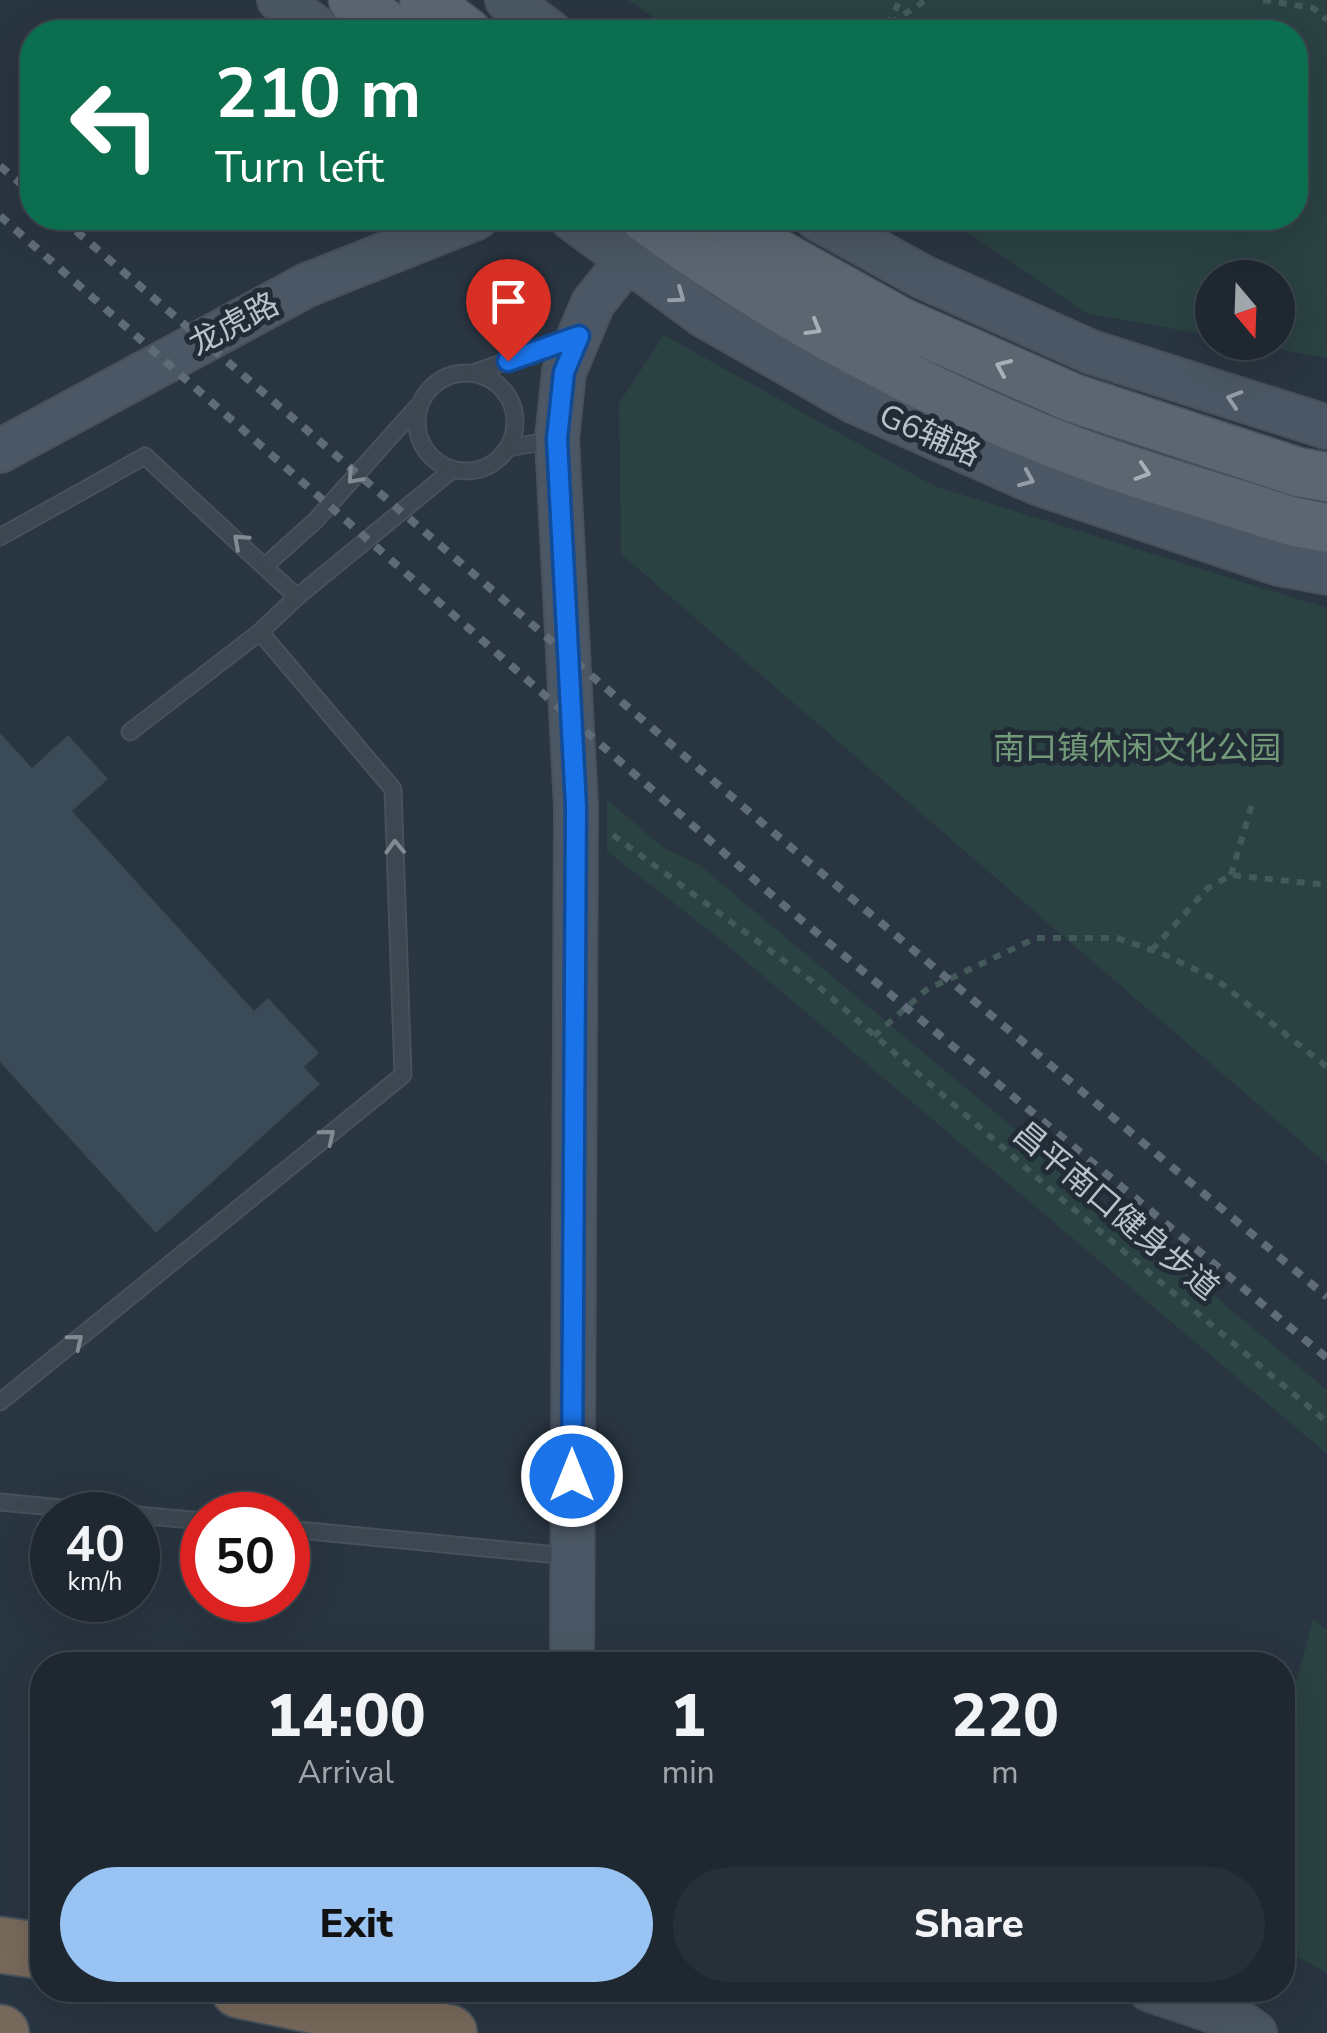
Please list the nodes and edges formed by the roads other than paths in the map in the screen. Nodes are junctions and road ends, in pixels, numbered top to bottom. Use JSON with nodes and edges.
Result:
{"nodes":[{"id":1,"x":279,"y":0,"type":"edge"},
{"id":2,"x":352,"y":0,"type":"edge"},
{"id":3,"x":424,"y":0,"type":"edge"},
{"id":4,"x":506,"y":0,"type":"edge"},
{"id":5,"x":306,"y":20,"type":"edge"},
{"id":6,"x":380,"y":20,"type":"edge"},
{"id":7,"x":452,"y":20,"type":"edge"},
{"id":8,"x":534,"y":20,"type":"edge"},
{"id":9,"x":446,"y":230,"type":"edge"},
{"id":10,"x":647,"y":230,"type":"edge"},
{"id":11,"x":740,"y":230,"type":"edge"},
{"id":12,"x":838,"y":230,"type":"edge"},
{"id":13,"x":579,"y":336,"type":"junction"},
{"id":14,"x":473,"y":373,"type":"junction"},
{"id":15,"x":420,"y":404,"type":"junction"},
{"id":16,"x":1327,"y":427,"type":"edge"},
{"id":17,"x":557,"y":439,"type":"junction"},
{"id":18,"x":508,"y":448,"type":"junction"},
{"id":19,"x":0,"y":451,"type":"edge"},
{"id":20,"x":452,"y":470,"type":"junction"},
{"id":21,"x":1327,"y":478,"type":"edge"},
{"id":22,"x":1327,"y":528,"type":"edge"},
{"id":23,"x":0,"y":536,"type":"edge"},
{"id":24,"x":266,"y":565,"type":"junction"},
{"id":25,"x":1327,"y":572,"type":"edge"},
{"id":26,"x":297,"y":596,"type":"junction"},
{"id":27,"x":260,"y":632,"type":"junction"},
{"id":28,"x":130,"y":732,"type":"dead end"},
{"id":29,"x":0,"y":1402,"type":"edge"},
{"id":30,"x":0,"y":1502,"type":"edge"},
{"id":31,"x":30,"y":1505,"type":"edge"},
{"id":32,"x":310,"y":1531,"type":"edge"},
{"id":33,"x":572,"y":1556,"type":"junction"},
{"id":34,"x":572,"y":1652,"type":"edge"},
{"id":35,"x":0,"y":1945,"type":"edge"},
{"id":36,"x":30,"y":1949,"type":"edge"},
{"id":37,"x":298,"y":2002,"type":"edge"},
{"id":38,"x":1186,"y":2002,"type":"edge"},
{"id":39,"x":449,"y":2033,"type":"edge"},
{"id":40,"x":1255,"y":2033,"type":"edge"}],
"edges":[{"from":1,"to":5,"type":"street"},
{"from":2,"to":6,"type":"main road"},
{"from":3,"to":7,"type":"main road"},
{"from":4,"to":8,"type":"street"},
{"from":9,"to":19,"type":"street","name":"龙虎路"},
{"from":10,"to":13,"type":"street"},
{"from":10,"to":22,"type":"main road","name":"G6辅路","one_way":true},
{"from":10,"to":25,"type":"street","name":"G6辅路","one_way":true},
{"from":21,"to":11,"type":"main road","one_way":true},
{"from":16,"to":12,"type":"street","one_way":true},
{"from":13,"to":14,"type":"lane"},
{"from":13,"to":17,"type":"street"},
{"from":14,"to":15,"type":"lane"},
{"from":14,"to":18,"type":"lane"},
{"from":15,"to":20,"type":"lane"},
{"from":15,"to":24,"type":"lane","one_way":true},
{"from":17,"to":18,"type":"lane"},
{"from":17,"to":33,"type":"street"},
{"from":18,"to":20,"type":"lane"},
{"from":20,"to":26,"type":"lane"},
{"from":24,"to":23,"type":"lane","one_way":true},
{"from":24,"to":26,"type":"lane"},
{"from":26,"to":27,"type":"lane"},
{"from":27,"to":28,"type":"lane"},
{"from":29,"to":27,"type":"lane","one_way":true},
{"from":30,"to":31,"type":"lane"},
{"from":32,"to":33,"type":"lane"},
{"from":33,"to":34,"type":"street"},
{"from":35,"to":36,"type":"highway"},
{"from":37,"to":39,"type":"highway"},
{"from":38,"to":40,"type":"street"}]}
